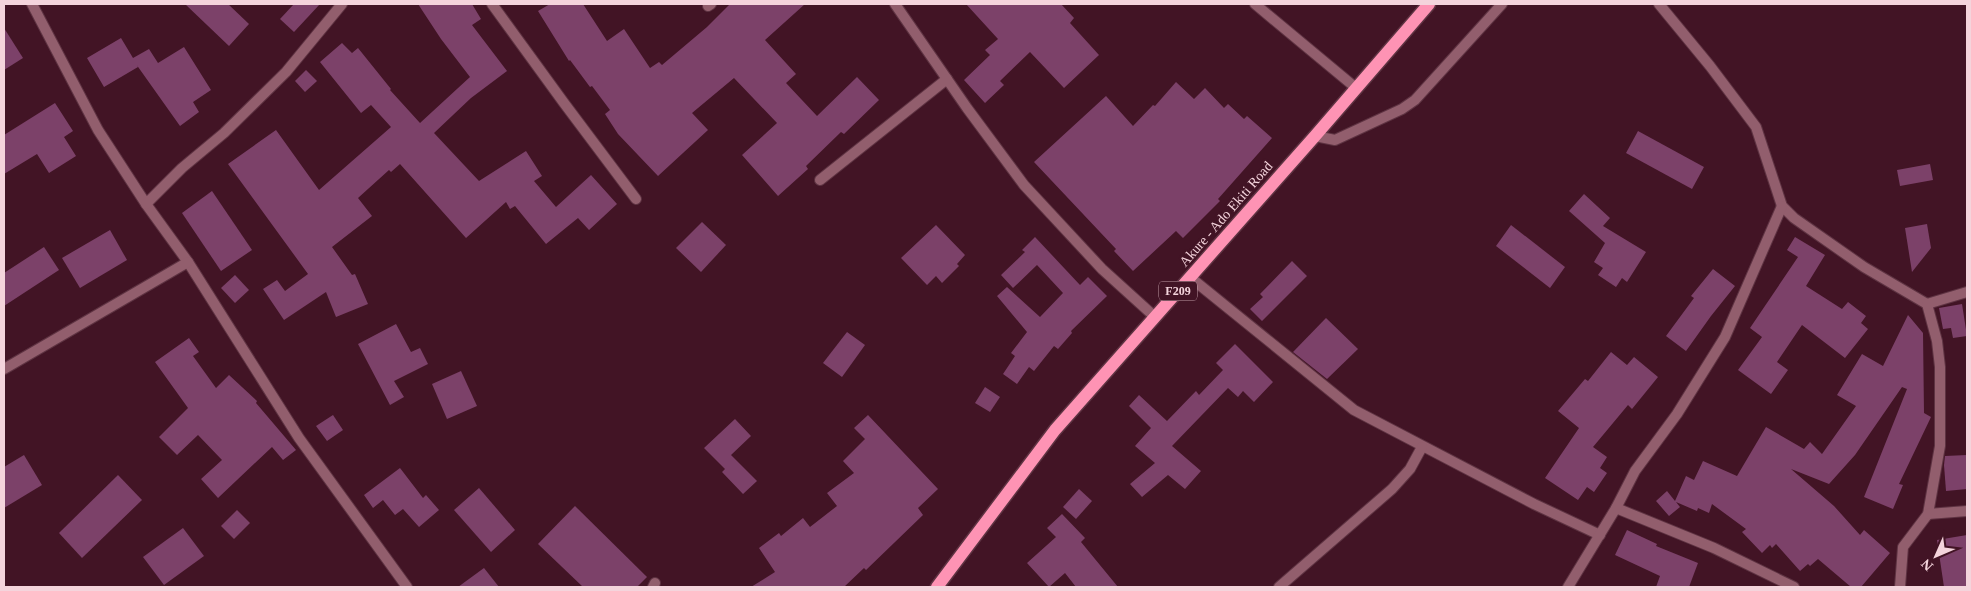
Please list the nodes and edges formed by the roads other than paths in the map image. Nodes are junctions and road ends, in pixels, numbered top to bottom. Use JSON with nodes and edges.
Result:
{"nodes":[{"id":1,"x":342,"y":4,"type":"edge"},
{"id":2,"x":492,"y":4,"type":"edge"},
{"id":3,"x":895,"y":4,"type":"edge"},
{"id":4,"x":1255,"y":4,"type":"edge"},
{"id":5,"x":1429,"y":4,"type":"edge"},
{"id":6,"x":1502,"y":4,"type":"edge"},
{"id":7,"x":1659,"y":4,"type":"edge"},
{"id":8,"x":34,"y":5,"type":"edge"},
{"id":9,"x":947,"y":79,"type":"junction"},
{"id":10,"x":1356,"y":88,"type":"junction"},
{"id":11,"x":1315,"y":136,"type":"junction"},
{"id":12,"x":820,"y":180,"type":"dead end"},
{"id":13,"x":636,"y":199,"type":"dead end"},
{"id":14,"x":146,"y":204,"type":"junction"},
{"id":15,"x":1782,"y":206,"type":"junction"},
{"id":16,"x":188,"y":262,"type":"junction"},
{"id":17,"x":1191,"y":278,"type":"junction"},
{"id":18,"x":1967,"y":292,"type":"edge"},
{"id":19,"x":1927,"y":304,"type":"junction"},
{"id":20,"x":1155,"y":317,"type":"junction"},
{"id":21,"x":4,"y":368,"type":"edge"},
{"id":22,"x":1422,"y":447,"type":"junction"},
{"id":23,"x":1616,"y":508,"type":"junction"},
{"id":24,"x":1967,"y":511,"type":"edge"},
{"id":25,"x":1928,"y":514,"type":"junction"},
{"id":26,"x":1600,"y":534,"type":"junction"},
{"id":27,"x":407,"y":587,"type":"edge"},
{"id":28,"x":937,"y":587,"type":"edge"},
{"id":29,"x":1279,"y":587,"type":"edge"},
{"id":30,"x":1568,"y":587,"type":"edge"},
{"id":31,"x":1794,"y":587,"type":"edge"},
{"id":32,"x":1900,"y":587,"type":"edge"}],
"edges":[{"from":1,"to":14,"type":"street"},
{"from":2,"to":13,"type":"street"},
{"from":3,"to":9,"type":"street"},
{"from":4,"to":10,"type":"street"},
{"from":5,"to":10,"type":"main road","name":"Akure - Ado Ekiti Road","number":"F209"},
{"from":6,"to":11,"type":"street"},
{"from":7,"to":15,"type":"street"},
{"from":8,"to":14,"type":"street"},
{"from":9,"to":12,"type":"street"},
{"from":9,"to":20,"type":"street"},
{"from":10,"to":11,"type":"main road","name":"Akure - Ado Ekiti Road","number":"F209"},
{"from":11,"to":17,"type":"main road","name":"Akure - Ado Ekiti Road","number":"F209"},
{"from":14,"to":16,"type":"street"},
{"from":15,"to":19,"type":"street"},
{"from":15,"to":23,"type":"street"},
{"from":16,"to":21,"type":"street"},
{"from":16,"to":27,"type":"street"},
{"from":17,"to":20,"type":"main road","name":"Akure - Ado Ekiti Road","number":"F209"},
{"from":17,"to":22,"type":"street"},
{"from":18,"to":19,"type":"street"},
{"from":19,"to":25,"type":"street"},
{"from":20,"to":28,"type":"main road","name":"Akure - Ado Ekiti Road","number":"F209"},
{"from":22,"to":26,"type":"street"},
{"from":22,"to":29,"type":"street"},
{"from":23,"to":26,"type":"street"},
{"from":23,"to":31,"type":"street"},
{"from":24,"to":25,"type":"street"},
{"from":25,"to":32,"type":"street"},
{"from":26,"to":30,"type":"street"}]}
